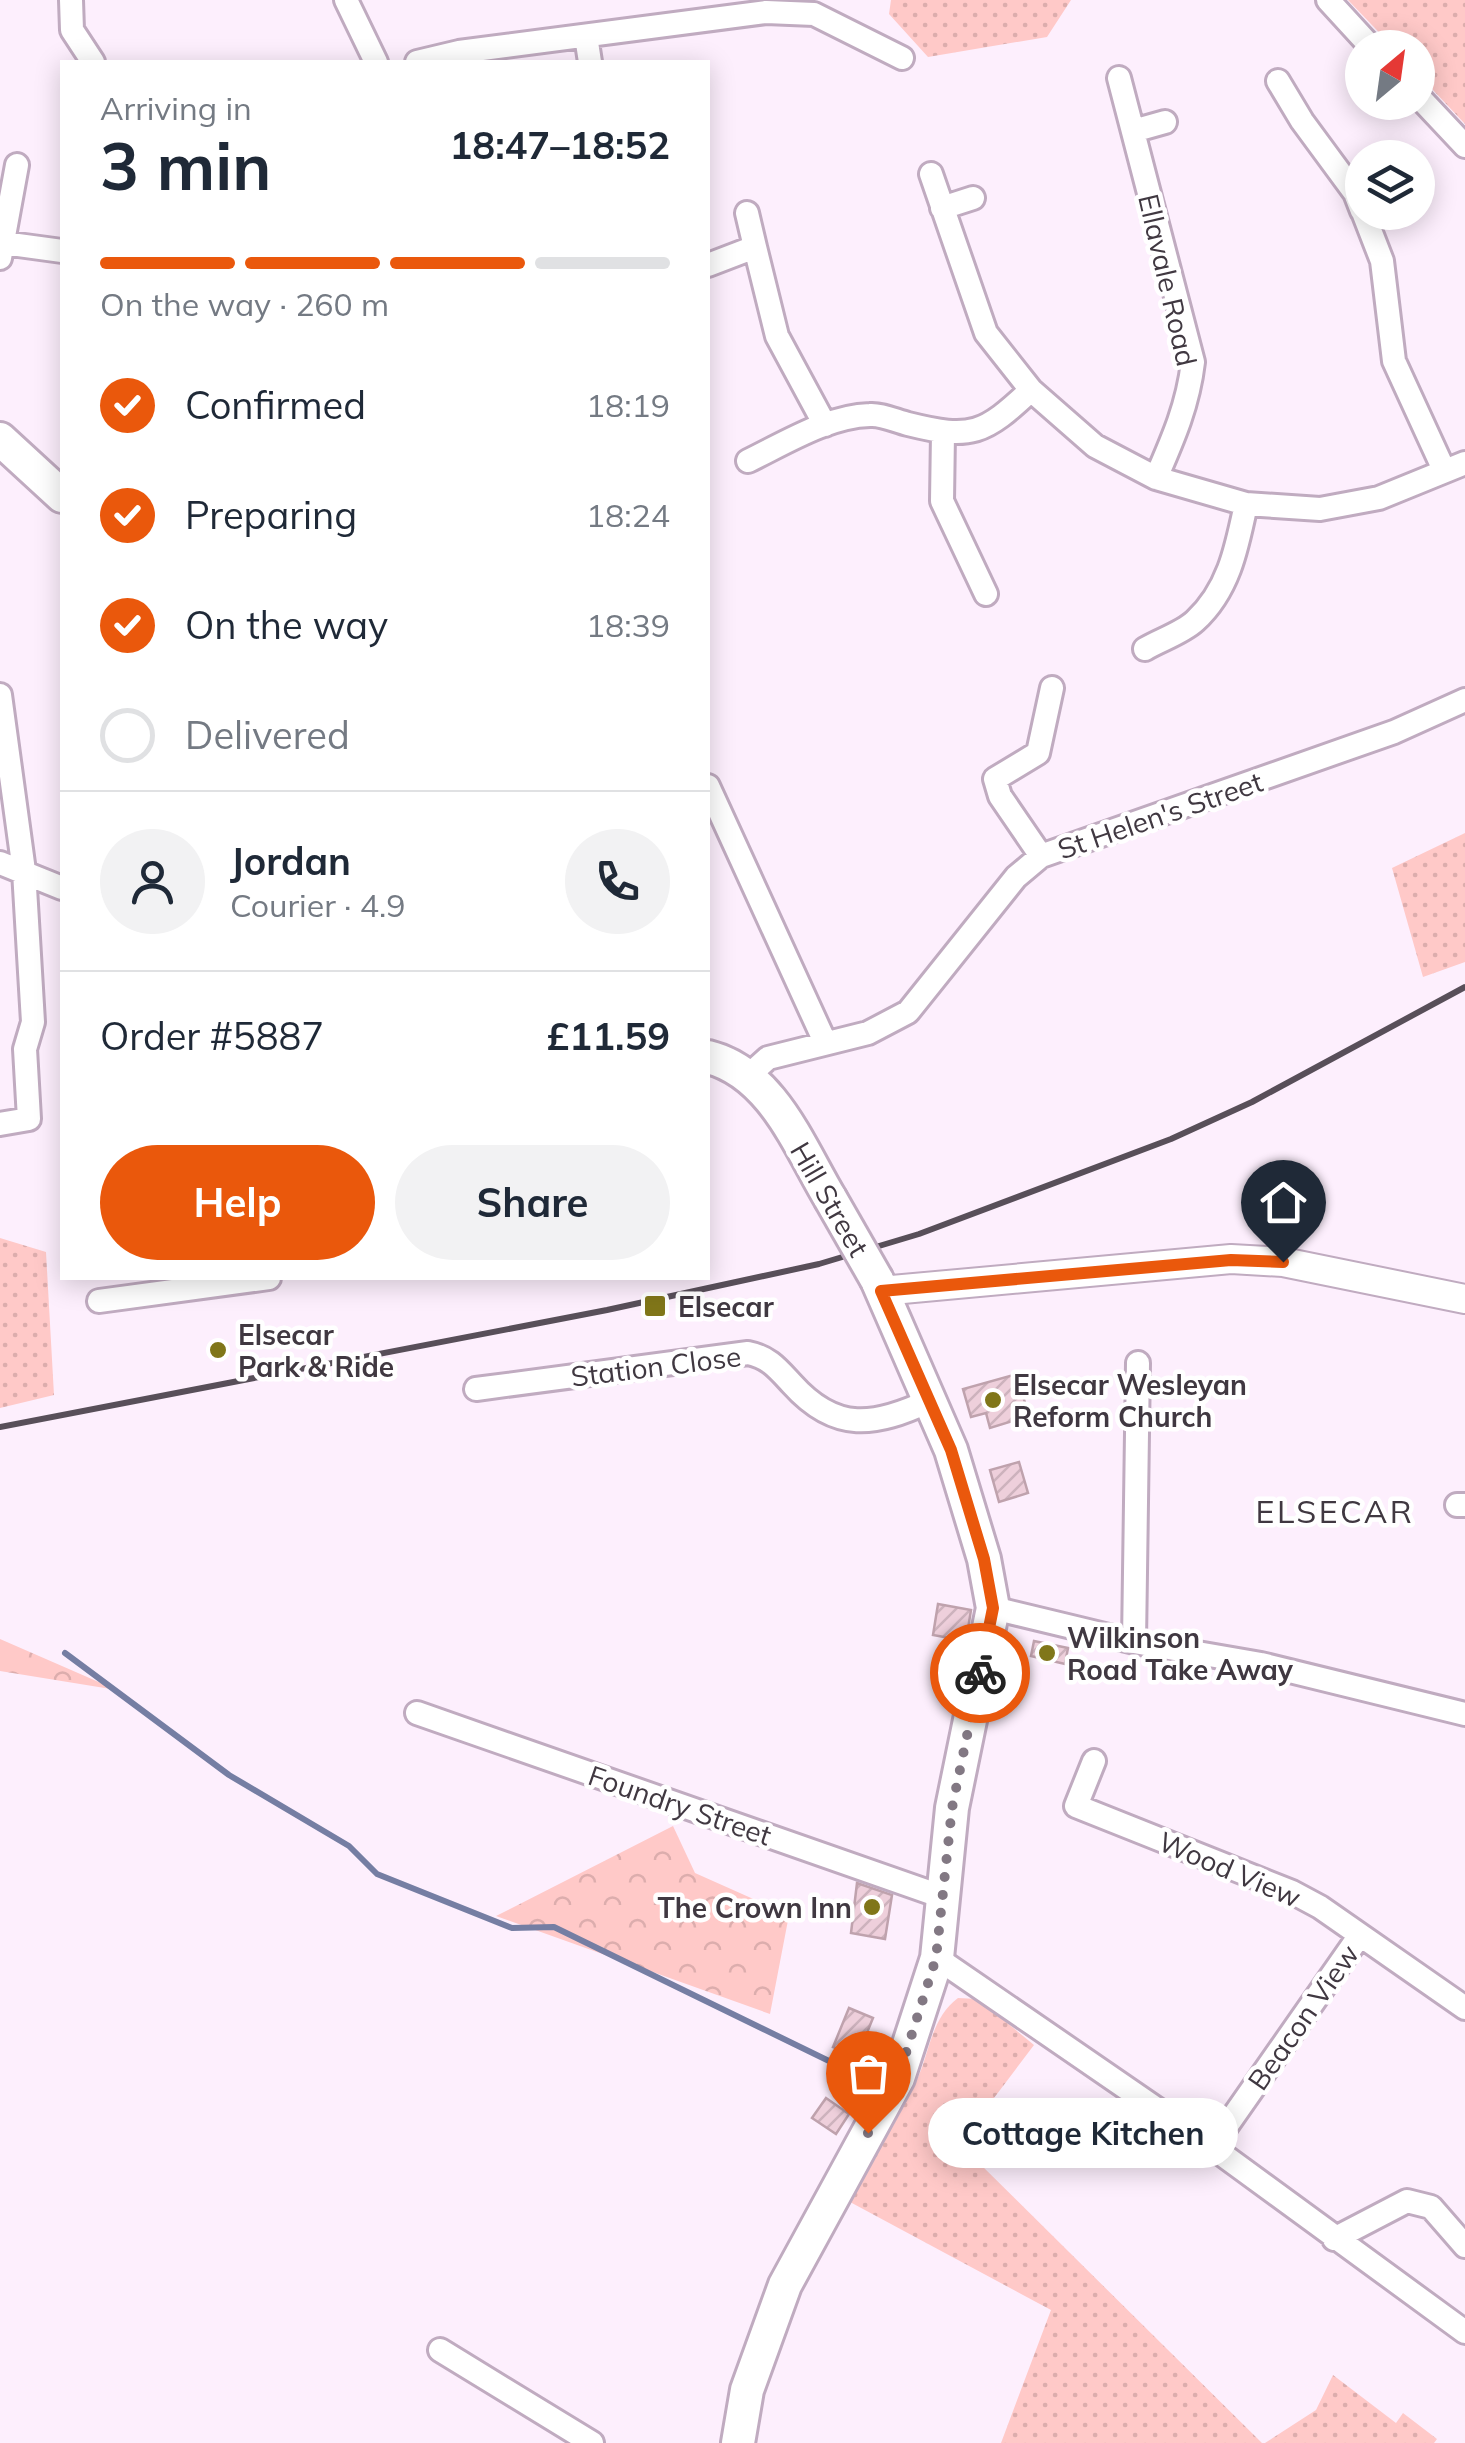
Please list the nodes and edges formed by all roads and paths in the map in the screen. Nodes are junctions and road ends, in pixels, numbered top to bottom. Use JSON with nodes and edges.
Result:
{"nodes":[{"id":1,"x":71,"y":0,"type":"edge"},
{"id":2,"x":346,"y":0,"type":"edge"},
{"id":3,"x":1328,"y":0,"type":"edge"},
{"id":4,"x":894,"y":26,"type":"dead end"},
{"id":5,"x":1356,"y":30,"type":"edge"},
{"id":6,"x":586,"y":36,"type":"junction"},
{"id":7,"x":880,"y":47,"type":"junction"},
{"id":8,"x":902,"y":58,"type":"dead end"},
{"id":9,"x":92,"y":60,"type":"edge"},
{"id":10,"x":375,"y":60,"type":"edge"},
{"id":11,"x":425,"y":60,"type":"edge"},
{"id":12,"x":590,"y":60,"type":"edge"},
{"id":13,"x":1119,"y":78,"type":"dead end"},
{"id":14,"x":1278,"y":80,"type":"dead end"},
{"id":15,"x":1435,"y":114,"type":"edge"},
{"id":16,"x":1165,"y":122,"type":"dead end"},
{"id":17,"x":1133,"y":131,"type":"junction"},
{"id":18,"x":1465,"y":146,"type":"edge"},
{"id":19,"x":17,"y":165,"type":"dead end"},
{"id":20,"x":930,"y":174,"type":"dead end"},
{"id":21,"x":1345,"y":180,"type":"edge"},
{"id":22,"x":973,"y":198,"type":"dead end"},
{"id":23,"x":942,"y":208,"type":"junction"},
{"id":24,"x":747,"y":213,"type":"dead end"},
{"id":25,"x":1370,"y":230,"type":"edge"},
{"id":26,"x":755,"y":247,"type":"junction"},
{"id":27,"x":2,"y":250,"type":"edge"},
{"id":28,"x":60,"y":251,"type":"edge"},
{"id":29,"x":710,"y":263,"type":"edge"},
{"id":30,"x":1031,"y":390,"type":"junction"},
{"id":31,"x":825,"y":424,"type":"junction"},
{"id":32,"x":944,"y":433,"type":"junction"},
{"id":33,"x":0,"y":439,"type":"edge"},
{"id":34,"x":748,"y":461,"type":"dead end"},
{"id":35,"x":1455,"y":466,"type":"edge"},
{"id":36,"x":1156,"y":478,"type":"junction"},
{"id":37,"x":60,"y":494,"type":"edge"},
{"id":38,"x":1246,"y":504,"type":"junction"},
{"id":39,"x":986,"y":594,"type":"dead end"},
{"id":40,"x":1145,"y":648,"type":"dead end"},
{"id":41,"x":1052,"y":688,"type":"dead end"},
{"id":42,"x":0,"y":694,"type":"edge"},
{"id":43,"x":1465,"y":700,"type":"edge"},
{"id":44,"x":710,"y":790,"type":"edge"},
{"id":45,"x":1040,"y":856,"type":"junction"},
{"id":46,"x":0,"y":863,"type":"edge"},
{"id":47,"x":24,"y":871,"type":"junction"},
{"id":48,"x":60,"y":887,"type":"edge"},
{"id":49,"x":825,"y":1042,"type":"junction"},
{"id":50,"x":710,"y":1059,"type":"edge"},
{"id":51,"x":748,"y":1076,"type":"junction"},
{"id":52,"x":0,"y":1124,"type":"edge"},
{"id":53,"x":253,"y":1280,"type":"edge"},
{"id":54,"x":879,"y":1285,"type":"junction"},
{"id":55,"x":1465,"y":1299,"type":"edge"},
{"id":56,"x":99,"y":1301,"type":"dead end"},
{"id":57,"x":1138,"y":1363,"type":"dead end"},
{"id":58,"x":476,"y":1389,"type":"dead end"},
{"id":59,"x":929,"y":1401,"type":"junction"},
{"id":60,"x":993,"y":1608,"type":"junction"},
{"id":61,"x":1134,"y":1642,"type":"junction"},
{"id":62,"x":418,"y":1713,"type":"dead end"},
{"id":63,"x":1465,"y":1714,"type":"edge"},
{"id":64,"x":1094,"y":1760,"type":"dead end"},
{"id":65,"x":943,"y":1897,"type":"junction"},
{"id":66,"x":1360,"y":1936,"type":"junction"},
{"id":67,"x":936,"y":1958,"type":"junction"},
{"id":68,"x":1465,"y":2008,"type":"edge"},
{"id":69,"x":1212,"y":2147,"type":"junction"},
{"id":70,"x":1334,"y":2239,"type":"junction"},
{"id":71,"x":1465,"y":2246,"type":"edge"},
{"id":72,"x":1465,"y":2332,"type":"edge"},
{"id":73,"x":440,"y":2350,"type":"dead end"},
{"id":74,"x":592,"y":2443,"type":"edge"},
{"id":75,"x":738,"y":2443,"type":"edge"}],
"edges":[{"from":1,"to":9,"type":"street"},
{"from":2,"to":10,"type":"street"},
{"from":3,"to":5,"type":"street"},
{"from":4,"to":7,"type":"street"},
{"from":6,"to":7,"type":"street"},
{"from":6,"to":11,"type":"street"},
{"from":6,"to":12,"type":"street"},
{"from":7,"to":8,"type":"street"},
{"from":13,"to":17,"type":"street","name":"Ellavale Road"},
{"from":14,"to":21,"type":"street"},
{"from":15,"to":18,"type":"street"},
{"from":16,"to":17,"type":"street"},
{"from":17,"to":36,"type":"street","name":"Ellavale Road"},
{"from":19,"to":27,"type":"street"},
{"from":20,"to":23,"type":"street"},
{"from":22,"to":23,"type":"street"},
{"from":23,"to":30,"type":"street"},
{"from":24,"to":26,"type":"street"},
{"from":25,"to":35,"type":"street"},
{"from":26,"to":29,"type":"street"},
{"from":26,"to":31,"type":"street"},
{"from":27,"to":28,"type":"street"},
{"from":30,"to":32,"type":"street"},
{"from":30,"to":36,"type":"street"},
{"from":31,"to":32,"type":"street"},
{"from":31,"to":34,"type":"street"},
{"from":32,"to":39,"type":"street"},
{"from":33,"to":37,"type":"main road"},
{"from":35,"to":38,"type":"street"},
{"from":36,"to":38,"type":"street"},
{"from":38,"to":40,"type":"street"},
{"from":41,"to":45,"type":"street"},
{"from":42,"to":47,"type":"street"},
{"from":43,"to":45,"type":"street","name":"St Helen's Street"},
{"from":44,"to":49,"type":"street"},
{"from":45,"to":49,"type":"street","name":"St Helen's Street"},
{"from":46,"to":47,"type":"street"},
{"from":47,"to":48,"type":"street"},
{"from":47,"to":52,"type":"street"},
{"from":49,"to":51,"type":"street","name":"St Helen's Street"},
{"from":50,"to":51,"type":"main road"},
{"from":51,"to":54,"type":"main road","name":"Hill Street","bridge":true},
{"from":53,"to":56,"type":"street"},
{"from":54,"to":55,"type":"street"},
{"from":54,"to":59,"type":"main road","name":"Hill Street"},
{"from":57,"to":61,"type":"street"},
{"from":58,"to":59,"type":"street","name":"Station Close"},
{"from":59,"to":60,"type":"main road","name":"Hill Street"},
{"from":60,"to":61,"type":"street"},
{"from":60,"to":65,"type":"main road","name":"Hill Street"},
{"from":61,"to":63,"type":"street"},
{"from":62,"to":65,"type":"street","name":"Foundry Street"},
{"from":64,"to":66,"type":"street","name":"Wood View"},
{"from":65,"to":67,"type":"main road","name":"Hill Street"},
{"from":66,"to":68,"type":"street","name":"Wood View"},
{"from":66,"to":69,"type":"street","name":"Beacon View"},
{"from":67,"to":69,"type":"street"},
{"from":67,"to":75,"type":"main road","name":"Hill Street"},
{"from":69,"to":70,"type":"street"},
{"from":70,"to":71,"type":"street"},
{"from":70,"to":72,"type":"street"},
{"from":73,"to":74,"type":"street"}]}
